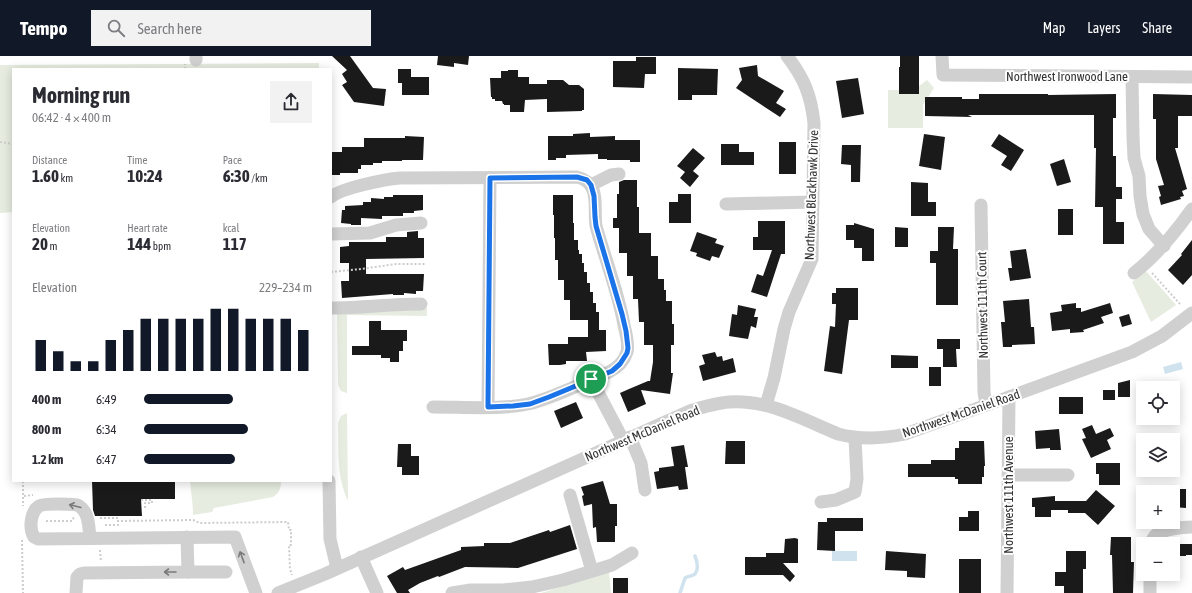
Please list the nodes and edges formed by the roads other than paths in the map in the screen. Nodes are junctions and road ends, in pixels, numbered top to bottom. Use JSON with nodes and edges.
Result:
{"nodes":[{"id":1,"x":787,"y":56,"type":"edge"},
{"id":2,"x":942,"y":56,"type":"edge"},
{"id":3,"x":1132,"y":77,"type":"junction"},
{"id":4,"x":1192,"y":77,"type":"edge"},
{"id":5,"x":619,"y":174,"type":"dead end"},
{"id":6,"x":490,"y":178,"type":"junction"},
{"id":7,"x":592,"y":186,"type":"junction"},
{"id":8,"x":332,"y":196,"type":"edge"},
{"id":9,"x":813,"y":202,"type":"junction"},
{"id":10,"x":726,"y":204,"type":"dead end"},
{"id":11,"x":981,"y":204,"type":"dead end"},
{"id":12,"x":1192,"y":209,"type":"edge"},
{"id":13,"x":421,"y":224,"type":"dead end"},
{"id":14,"x":332,"y":234,"type":"edge"},
{"id":15,"x":1164,"y":246,"type":"junction"},
{"id":16,"x":1134,"y":273,"type":"dead end"},
{"id":17,"x":421,"y":304,"type":"dead end"},
{"id":18,"x":332,"y":308,"type":"edge"},
{"id":19,"x":1192,"y":313,"type":"edge"},
{"id":20,"x":591,"y":379,"type":"junction"},
{"id":21,"x":1009,"y":397,"type":"junction"},
{"id":22,"x":766,"y":405,"type":"junction"},
{"id":23,"x":986,"y":405,"type":"junction"},
{"id":24,"x":433,"y":407,"type":"dead end"},
{"id":25,"x":488,"y":407,"type":"junction"},
{"id":26,"x":626,"y":438,"type":"junction"},
{"id":27,"x":855,"y":438,"type":"junction"},
{"id":28,"x":1068,"y":474,"type":"dead end"},
{"id":29,"x":1009,"y":475,"type":"junction"},
{"id":30,"x":329,"y":482,"type":"edge"},
{"id":31,"x":645,"y":490,"type":"dead end"},
{"id":32,"x":570,"y":496,"type":"dead end"},
{"id":33,"x":821,"y":502,"type":"dead end"},
{"id":34,"x":1192,"y":527,"type":"edge"},
{"id":35,"x":187,"y":537,"type":"junction"},
{"id":36,"x":1154,"y":537,"type":"edge"},
{"id":37,"x":90,"y":538,"type":"junction"},
{"id":38,"x":632,"y":552,"type":"dead end"},
{"id":39,"x":361,"y":557,"type":"junction"},
{"id":40,"x":337,"y":568,"type":"junction"},
{"id":41,"x":592,"y":571,"type":"junction"},
{"id":42,"x":188,"y":572,"type":"junction"},
{"id":43,"x":226,"y":572,"type":"dead end"},
{"id":44,"x":1150,"y":581,"type":"edge"},
{"id":45,"x":76,"y":593,"type":"edge"},
{"id":46,"x":256,"y":593,"type":"edge"},
{"id":47,"x":278,"y":593,"type":"edge"},
{"id":48,"x":378,"y":593,"type":"edge"},
{"id":49,"x":452,"y":593,"type":"edge"},
{"id":50,"x":1008,"y":593,"type":"edge"},
{"id":51,"x":1150,"y":593,"type":"edge"}],
"edges":[{"from":1,"to":9,"type":"street","name":"Northwest Blackhawk Drive"},
{"from":2,"to":3,"type":"street","name":"Northwest Ironwood Lane"},
{"from":3,"to":4,"type":"street","name":"Northwest Ironwood Lane"},
{"from":3,"to":15,"type":"street"},
{"from":5,"to":7,"type":"street"},
{"from":6,"to":7,"type":"street"},
{"from":6,"to":8,"type":"street"},
{"from":6,"to":25,"type":"street"},
{"from":7,"to":20,"type":"street"},
{"from":9,"to":10,"type":"street"},
{"from":9,"to":22,"type":"street","name":"Northwest Blackhawk Drive"},
{"from":11,"to":23,"type":"street","name":"Northwest 111th Court"},
{"from":12,"to":15,"type":"street"},
{"from":13,"to":14,"type":"street"},
{"from":15,"to":16,"type":"street"},
{"from":17,"to":18,"type":"street"},
{"from":19,"to":21,"type":"street","name":"Northwest McDaniel Road"},
{"from":20,"to":25,"type":"street"},
{"from":20,"to":26,"type":"street"},
{"from":21,"to":23,"type":"street","name":"Northwest McDaniel Road"},
{"from":21,"to":29,"type":"street","name":"Northwest 111th Avenue"},
{"from":22,"to":26,"type":"street","name":"Northwest McDaniel Road"},
{"from":22,"to":27,"type":"street","name":"Northwest McDaniel Road"},
{"from":23,"to":27,"type":"street","name":"Northwest McDaniel Road"},
{"from":24,"to":25,"type":"street"},
{"from":26,"to":31,"type":"street"},
{"from":26,"to":39,"type":"street","name":"Northwest McDaniel Road"},
{"from":27,"to":33,"type":"street"},
{"from":28,"to":29,"type":"street"},
{"from":29,"to":50,"type":"street","name":"Northwest 111th Avenue"},
{"from":30,"to":40,"type":"street"},
{"from":32,"to":41,"type":"street"},
{"from":34,"to":36,"type":"street"},
{"from":35,"to":37,"type":"street"},
{"from":35,"to":42,"type":"street"},
{"from":46,"to":35,"type":"street","one_way":true},
{"from":37,"to":37,"type":"street","one_way":true},
{"from":38,"to":41,"type":"street"},
{"from":39,"to":40,"type":"street","name":"Northwest McDaniel Road"},
{"from":39,"to":48,"type":"street"},
{"from":40,"to":47,"type":"street","name":"Northwest McDaniel Road"},
{"from":41,"to":49,"type":"street"},
{"from":42,"to":43,"type":"street"},
{"from":42,"to":45,"type":"street","one_way":true},
{"from":44,"to":51,"type":"street"}]}
